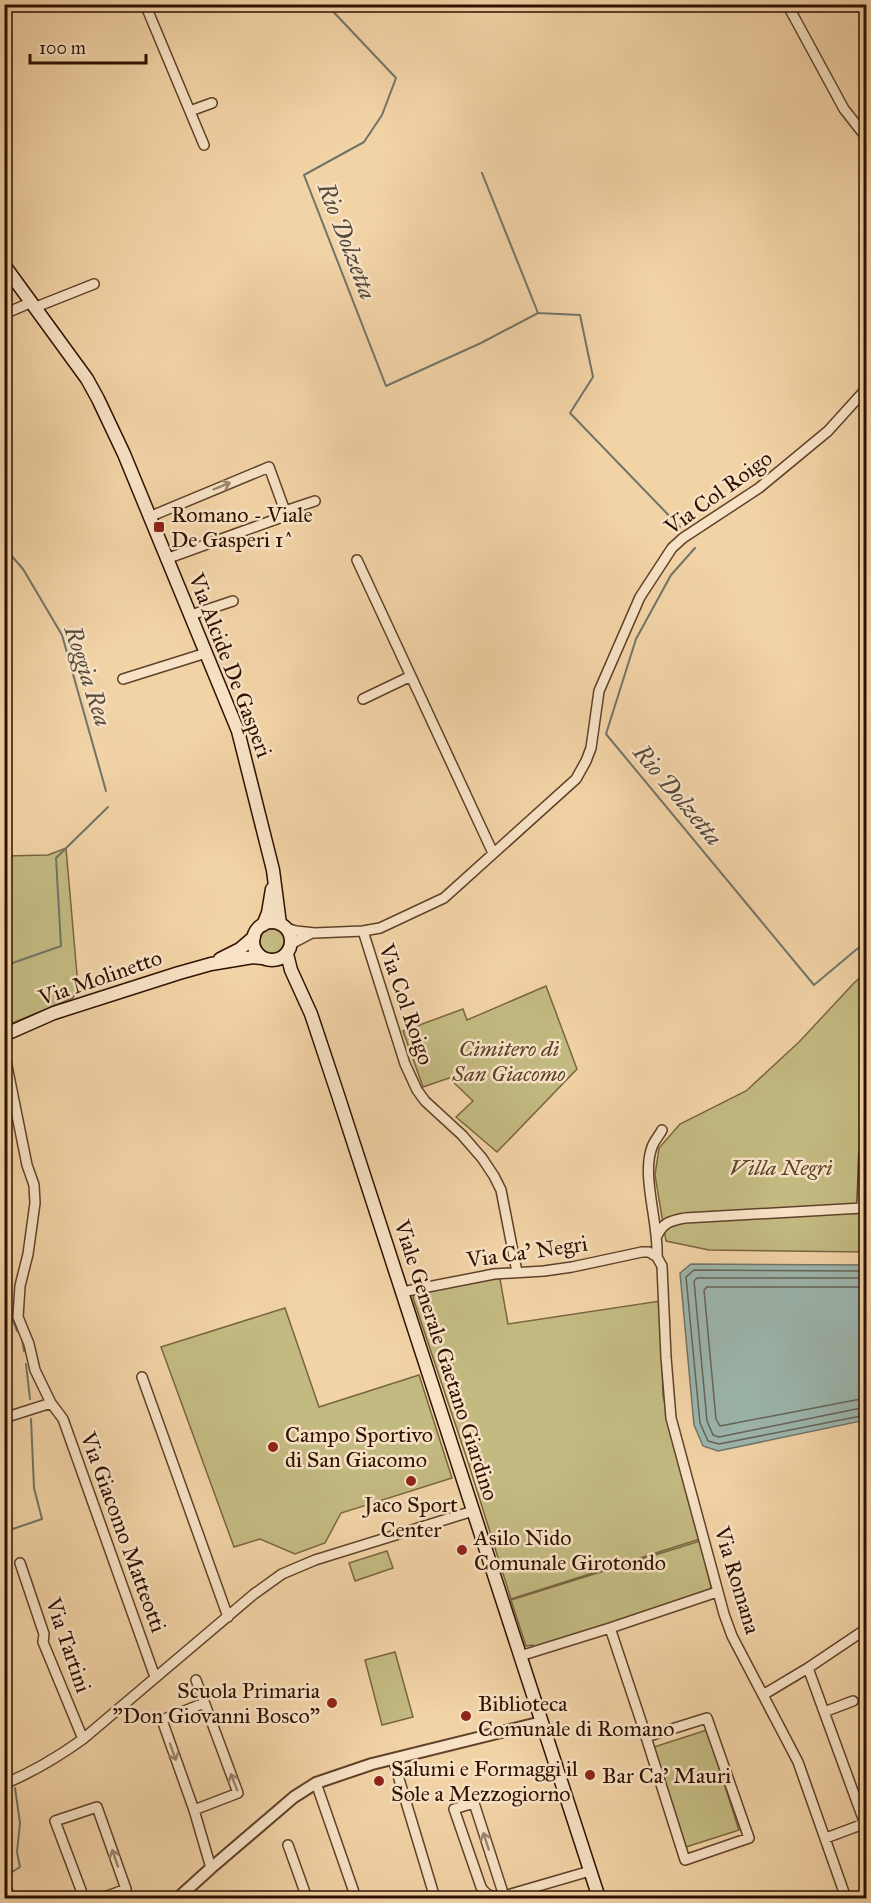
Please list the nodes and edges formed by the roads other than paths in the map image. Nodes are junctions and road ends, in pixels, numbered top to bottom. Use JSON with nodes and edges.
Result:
{"nodes":[{"id":1,"x":13,"y":4,"type":"edge"},
{"id":2,"x":145,"y":4,"type":"edge"},
{"id":3,"x":787,"y":4,"type":"edge"},
{"id":4,"x":4,"y":8,"type":"edge"},
{"id":5,"x":212,"y":103,"type":"dead end"},
{"id":6,"x":190,"y":111,"type":"junction"},
{"id":7,"x":867,"y":137,"type":"edge"},
{"id":8,"x":204,"y":145,"type":"dead end"},
{"id":9,"x":4,"y":264,"type":"edge"},
{"id":10,"x":94,"y":284,"type":"dead end"},
{"id":11,"x":34,"y":305,"type":"junction"},
{"id":12,"x":4,"y":314,"type":"edge"},
{"id":13,"x":867,"y":389,"type":"edge"},
{"id":14,"x":315,"y":501,"type":"dead end"},
{"id":15,"x":285,"y":511,"type":"junction"},
{"id":16,"x":148,"y":517,"type":"junction"},
{"id":17,"x":166,"y":559,"type":"junction"},
{"id":18,"x":357,"y":560,"type":"dead end"},
{"id":19,"x":233,"y":602,"type":"dead end"},
{"id":20,"x":191,"y":615,"type":"junction"},
{"id":21,"x":206,"y":653,"type":"junction"},
{"id":22,"x":411,"y":676,"type":"junction"},
{"id":23,"x":123,"y":679,"type":"dead end"},
{"id":24,"x":363,"y":699,"type":"dead end"},
{"id":25,"x":493,"y":853,"type":"junction"},
{"id":26,"x":273,"y":870,"type":"junction"},
{"id":27,"x":263,"y":925,"type":"junction"},
{"id":28,"x":283,"y":926,"type":"junction"},
{"id":29,"x":363,"y":931,"type":"junction"},
{"id":30,"x":312,"y":933,"type":"junction"},
{"id":31,"x":254,"y":937,"type":"junction"},
{"id":32,"x":289,"y":949,"type":"junction"},
{"id":33,"x":266,"y":959,"type":"junction"},
{"id":34,"x":211,"y":964,"type":"junction"},
{"id":35,"x":308,"y":1007,"type":"junction"},
{"id":36,"x":4,"y":1035,"type":"edge"},
{"id":37,"x":4,"y":1051,"type":"edge"},
{"id":38,"x":662,"y":1131,"type":"dead end"},
{"id":39,"x":867,"y":1144,"type":"edge"},
{"id":40,"x":864,"y":1208,"type":"edge"},
{"id":41,"x":657,"y":1236,"type":"junction"},
{"id":42,"x":657,"y":1257,"type":"junction"},
{"id":43,"x":517,"y":1272,"type":"junction"},
{"id":44,"x":402,"y":1292,"type":"junction"},
{"id":45,"x":142,"y":1377,"type":"dead end"},
{"id":46,"x":51,"y":1403,"type":"junction"},
{"id":47,"x":4,"y":1418,"type":"edge"},
{"id":48,"x":473,"y":1510,"type":"junction"},
{"id":49,"x":20,"y":1563,"type":"dead end"},
{"id":50,"x":717,"y":1592,"type":"junction"},
{"id":51,"x":228,"y":1617,"type":"junction"},
{"id":52,"x":610,"y":1628,"type":"junction"},
{"id":53,"x":865,"y":1634,"type":"edge"},
{"id":54,"x":520,"y":1656,"type":"junction"},
{"id":55,"x":808,"y":1668,"type":"junction"},
{"id":56,"x":155,"y":1677,"type":"junction"},
{"id":57,"x":196,"y":1680,"type":"dead end"},
{"id":58,"x":763,"y":1695,"type":"junction"},
{"id":59,"x":853,"y":1701,"type":"dead end"},
{"id":60,"x":204,"y":1703,"type":"junction"},
{"id":61,"x":824,"y":1712,"type":"junction"},
{"id":62,"x":542,"y":1722,"type":"junction"},
{"id":63,"x":646,"y":1737,"type":"junction"},
{"id":64,"x":83,"y":1739,"type":"junction"},
{"id":65,"x":393,"y":1759,"type":"junction"},
{"id":66,"x":316,"y":1783,"type":"junction"},
{"id":67,"x":4,"y":1784,"type":"edge"},
{"id":68,"x":194,"y":1810,"type":"junction"},
{"id":69,"x":866,"y":1824,"type":"edge"},
{"id":70,"x":826,"y":1838,"type":"junction"},
{"id":71,"x":288,"y":1845,"type":"dead end"},
{"id":72,"x":211,"y":1868,"type":"junction"},
{"id":73,"x":590,"y":1871,"type":"junction"},
{"id":74,"x":504,"y":1896,"type":"junction"},
{"id":75,"x":84,"y":1899,"type":"edge"},
{"id":76,"x":102,"y":1899,"type":"edge"},
{"id":77,"x":178,"y":1899,"type":"edge"},
{"id":78,"x":307,"y":1899,"type":"edge"},
{"id":79,"x":356,"y":1899,"type":"edge"},
{"id":80,"x":435,"y":1899,"type":"edge"},
{"id":81,"x":599,"y":1899,"type":"edge"},
{"id":82,"x":846,"y":1899,"type":"edge"}],
"edges":[{"from":1,"to":4,"type":"street"},
{"from":2,"to":6,"type":"street"},
{"from":3,"to":7,"type":"street"},
{"from":5,"to":6,"type":"street"},
{"from":6,"to":8,"type":"street"},
{"from":9,"to":11,"type":"main road","name":"Via Alcide De Gasperi"},
{"from":10,"to":11,"type":"street"},
{"from":11,"to":12,"type":"street"},
{"from":11,"to":16,"type":"main road","name":"Via Alcide De Gasperi"},
{"from":13,"to":25,"type":"street","name":"Via Col Roigo"},
{"from":14,"to":15,"type":"street"},
{"from":16,"to":15,"type":"street","one_way":true},
{"from":15,"to":17,"type":"street"},
{"from":16,"to":17,"type":"main road","name":"Via Alcide De Gasperi"},
{"from":17,"to":20,"type":"main road","name":"Via Alcide De Gasperi"},
{"from":18,"to":22,"type":"street"},
{"from":19,"to":20,"type":"street"},
{"from":20,"to":21,"type":"main road","name":"Via Alcide De Gasperi"},
{"from":21,"to":23,"type":"street"},
{"from":21,"to":26,"type":"main road","name":"Via Alcide De Gasperi"},
{"from":22,"to":24,"type":"street"},
{"from":22,"to":25,"type":"street"},
{"from":25,"to":29,"type":"street","name":"Via Col Roigo"},
{"from":26,"to":27,"type":"main road","name":"Via Alcide De Gasperi"},
{"from":26,"to":28,"type":"main road","name":"Via Alcide De Gasperi"},
{"from":27,"to":28,"type":"main road"},
{"from":27,"to":31,"type":"main road"},
{"from":28,"to":30,"type":"street","name":"Via Col Roigo"},
{"from":28,"to":32,"type":"main road"},
{"from":29,"to":30,"type":"street","name":"Via Col Roigo"},
{"from":29,"to":43,"type":"street","name":"Via Col Roigo"},
{"from":30,"to":32,"type":"street","name":"Via Col Roigo"},
{"from":31,"to":33,"type":"main road"},
{"from":31,"to":34,"type":"main road","name":"Via Molinetto"},
{"from":32,"to":33,"type":"main road"},
{"from":32,"to":35,"type":"main road","name":"Viale Generale Gaetano Giardino"},
{"from":33,"to":34,"type":"main road","name":"Via Molinetto"},
{"from":33,"to":35,"type":"main road","name":"Viale Generale Gaetano Giardino"},
{"from":34,"to":36,"type":"main road","name":"Via Molinetto"},
{"from":35,"to":44,"type":"main road","name":"Viale Generale Gaetano Giardino"},
{"from":37,"to":46,"type":"street","name":"Via Giacomo Matteotti"},
{"from":38,"to":41,"type":"street","name":"Via Romana"},
{"from":39,"to":40,"type":"street"},
{"from":40,"to":41,"type":"street"},
{"from":41,"to":42,"type":"street","name":"Via Romana"},
{"from":42,"to":43,"type":"street","name":"Via Ca' Negri"},
{"from":42,"to":50,"type":"street","name":"Via Romana"},
{"from":43,"to":44,"type":"street","name":"Via Ca' Negri"},
{"from":44,"to":48,"type":"main road","name":"Viale Generale Gaetano Giardino"},
{"from":45,"to":51,"type":"street"},
{"from":46,"to":47,"type":"street"},
{"from":46,"to":56,"type":"street","name":"Via Giacomo Matteotti"},
{"from":48,"to":51,"type":"street"},
{"from":48,"to":54,"type":"main road","name":"Viale Generale Gaetano Giardino"},
{"from":49,"to":64,"type":"street","name":"Via Tartini"},
{"from":50,"to":52,"type":"street"},
{"from":50,"to":58,"type":"street","name":"Via Romana"},
{"from":51,"to":56,"type":"street"},
{"from":52,"to":54,"type":"street"},
{"from":52,"to":63,"type":"street"},
{"from":53,"to":55,"type":"street"},
{"from":54,"to":62,"type":"main road","name":"Viale Generale Gaetano Giardino"},
{"from":55,"to":58,"type":"street"},
{"from":55,"to":61,"type":"street"},
{"from":56,"to":64,"type":"street"},
{"from":57,"to":60,"type":"street"},
{"from":58,"to":70,"type":"street","name":"Via Romana"},
{"from":59,"to":61,"type":"street"},
{"from":60,"to":68,"type":"street","one_way":true},
{"from":68,"to":60,"type":"street","one_way":true},
{"from":61,"to":69,"type":"street"},
{"from":62,"to":65,"type":"street"},
{"from":62,"to":73,"type":"main road","name":"Viale Generale Gaetano Giardino"},
{"from":63,"to":63,"type":"street"},
{"from":64,"to":67,"type":"street"},
{"from":65,"to":66,"type":"street"},
{"from":65,"to":80,"type":"street"},
{"from":66,"to":72,"type":"street"},
{"from":66,"to":79,"type":"street"},
{"from":68,"to":72,"type":"street"},
{"from":69,"to":70,"type":"street"},
{"from":70,"to":82,"type":"street","name":"Via Romana"},
{"from":71,"to":78,"type":"street"},
{"from":72,"to":77,"type":"street"},
{"from":73,"to":74,"type":"street"},
{"from":73,"to":81,"type":"main road","name":"Viale Generale Gaetano Giardino"},
{"from":74,"to":74,"type":"street","one_way":true},
{"from":76,"to":75,"type":"street","one_way":true}]}
